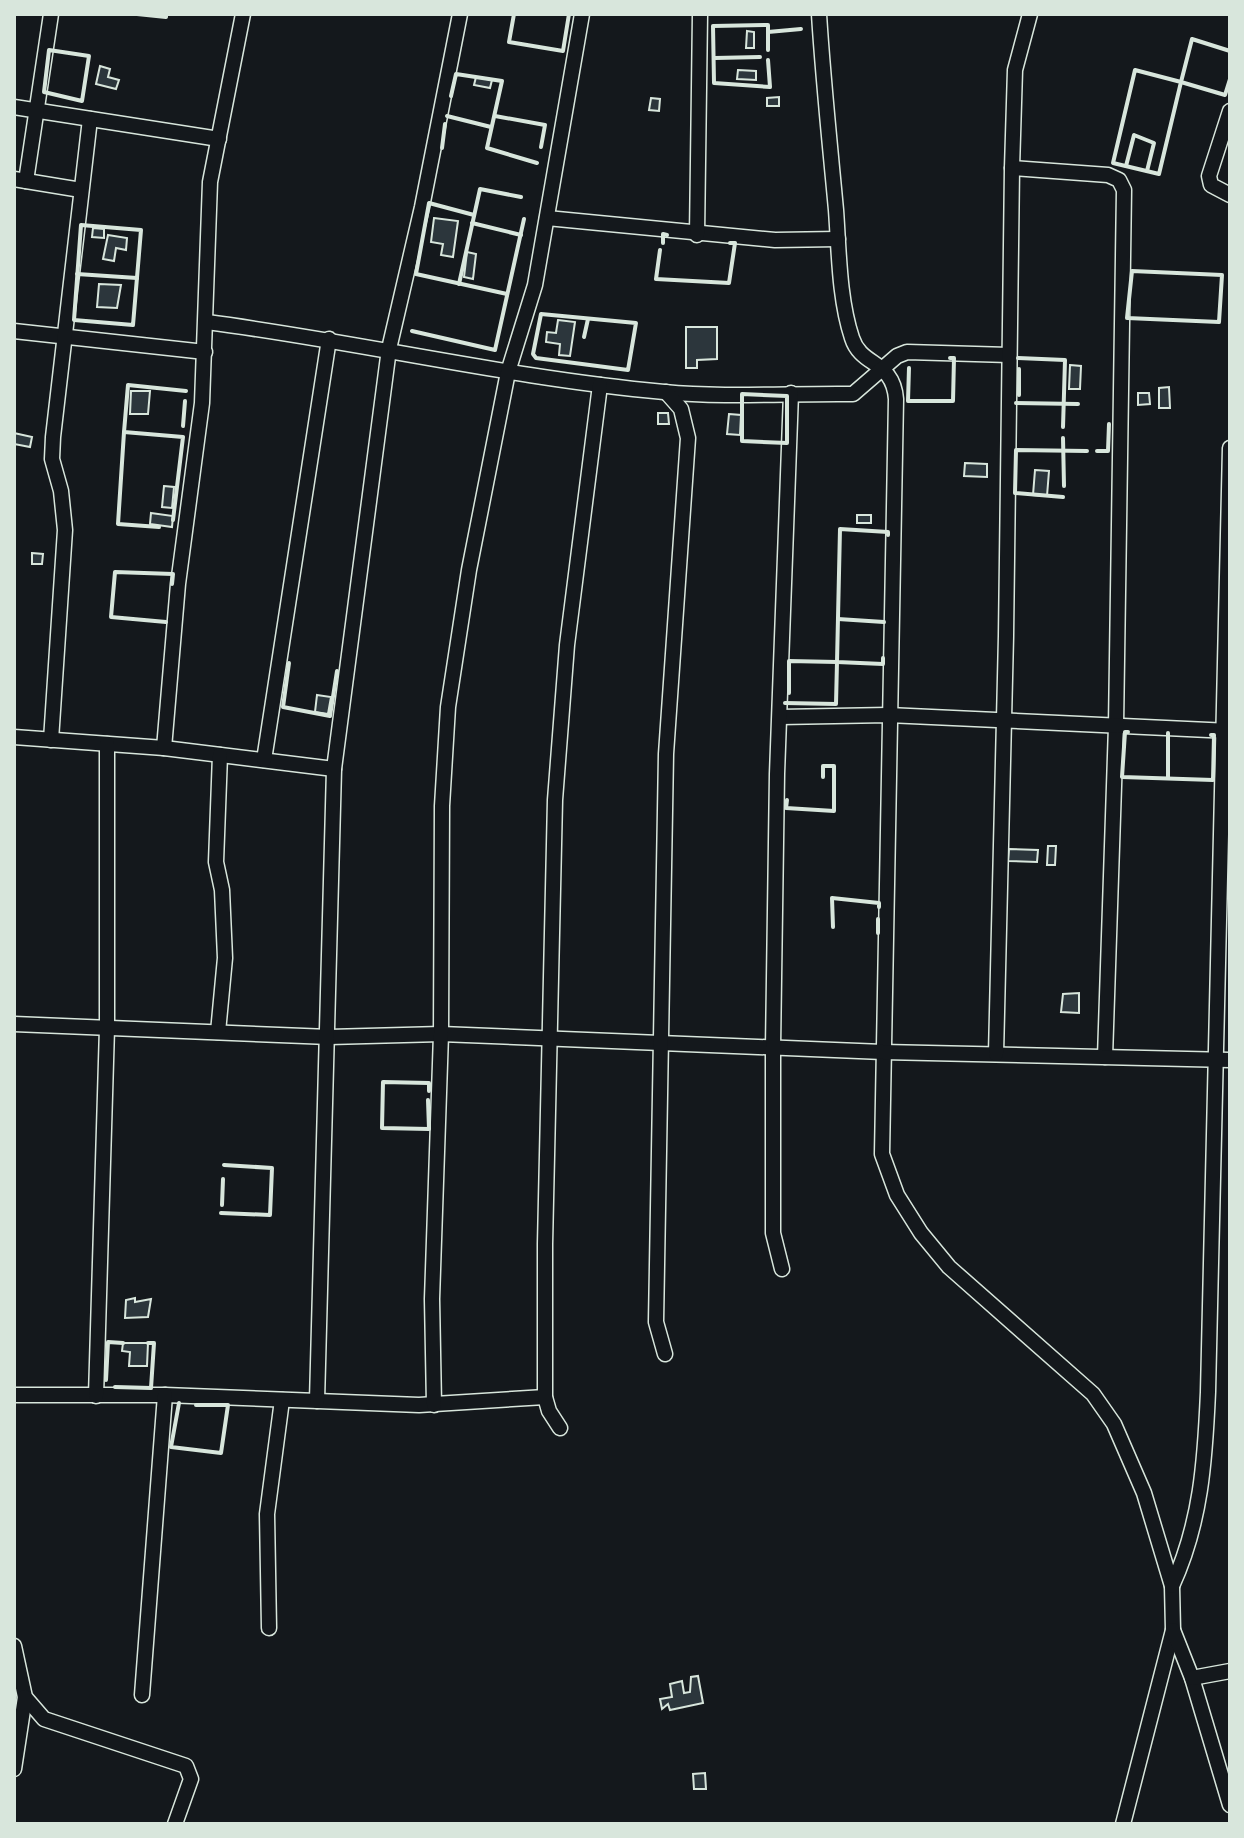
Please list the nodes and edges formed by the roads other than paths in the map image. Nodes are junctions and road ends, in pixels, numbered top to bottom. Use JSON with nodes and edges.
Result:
{"nodes":[{"id":1,"x":51,"y":14,"type":"edge"},
{"id":2,"x":243,"y":14,"type":"edge"},
{"id":3,"x":460,"y":14,"type":"edge"},
{"id":4,"x":582,"y":14,"type":"edge"},
{"id":5,"x":700,"y":14,"type":"edge"},
{"id":6,"x":819,"y":14,"type":"edge"},
{"id":7,"x":1030,"y":14,"type":"edge"},
{"id":8,"x":14,"y":107,"type":"edge"},
{"id":9,"x":37,"y":110,"type":"junction"},
{"id":10,"x":1230,"y":111,"type":"edge"},
{"id":11,"x":90,"y":119,"type":"junction"},
{"id":12,"x":219,"y":139,"type":"junction"},
{"id":13,"x":1012,"y":168,"type":"junction"},
{"id":14,"x":20,"y":180,"type":"edge"},
{"id":15,"x":81,"y":190,"type":"junction"},
{"id":16,"x":1230,"y":195,"type":"edge"},
{"id":17,"x":547,"y":218,"type":"junction"},
{"id":18,"x":697,"y":235,"type":"junction"},
{"id":19,"x":838,"y":239,"type":"junction"},
{"id":20,"x":207,"y":322,"type":"junction"},
{"id":21,"x":14,"y":331,"type":"edge"},
{"id":22,"x":63,"y":335,"type":"junction"},
{"id":23,"x":329,"y":339,"type":"junction"},
{"id":24,"x":389,"y":349,"type":"junction"},
{"id":25,"x":205,"y":352,"type":"junction"},
{"id":26,"x":1009,"y":355,"type":"junction"},
{"id":27,"x":882,"y":367,"type":"junction"},
{"id":28,"x":508,"y":372,"type":"junction"},
{"id":29,"x":600,"y":385,"type":"junction"},
{"id":30,"x":666,"y":392,"type":"junction"},
{"id":31,"x":791,"y":393,"type":"junction"},
{"id":32,"x":1230,"y":448,"type":"edge"},
{"id":33,"x":888,"y":715,"type":"junction"},
{"id":34,"x":780,"y":717,"type":"junction"},
{"id":35,"x":1005,"y":720,"type":"junction"},
{"id":36,"x":1116,"y":726,"type":"junction"},
{"id":37,"x":1228,"y":731,"type":"edge"},
{"id":38,"x":14,"y":737,"type":"edge"},
{"id":39,"x":51,"y":740,"type":"junction"},
{"id":40,"x":107,"y":744,"type":"junction"},
{"id":41,"x":164,"y":748,"type":"junction"},
{"id":42,"x":220,"y":755,"type":"junction"},
{"id":43,"x":264,"y":760,"type":"junction"},
{"id":44,"x":334,"y":769,"type":"junction"},
{"id":45,"x":14,"y":1024,"type":"edge"},
{"id":46,"x":107,"y":1028,"type":"junction"},
{"id":47,"x":218,"y":1032,"type":"junction"},
{"id":48,"x":441,"y":1034,"type":"junction"},
{"id":49,"x":329,"y":1037,"type":"junction"},
{"id":50,"x":552,"y":1037,"type":"junction"},
{"id":51,"x":662,"y":1042,"type":"junction"},
{"id":52,"x":773,"y":1047,"type":"junction"},
{"id":53,"x":883,"y":1052,"type":"junction"},
{"id":54,"x":996,"y":1054,"type":"junction"},
{"id":55,"x":1105,"y":1057,"type":"junction"},
{"id":56,"x":1223,"y":1060,"type":"edge"},
{"id":57,"x":782,"y":1269,"type":"dead end"},
{"id":58,"x":665,"y":1354,"type":"dead end"},
{"id":59,"x":14,"y":1395,"type":"edge"},
{"id":60,"x":165,"y":1395,"type":"junction"},
{"id":61,"x":96,"y":1396,"type":"junction"},
{"id":62,"x":545,"y":1397,"type":"junction"},
{"id":63,"x":282,"y":1400,"type":"junction"},
{"id":64,"x":317,"y":1401,"type":"junction"},
{"id":65,"x":434,"y":1405,"type":"junction"},
{"id":66,"x":560,"y":1428,"type":"dead end"},
{"id":67,"x":1172,"y":1586,"type":"junction"},
{"id":68,"x":269,"y":1628,"type":"dead end"},
{"id":69,"x":1173,"y":1630,"type":"junction"},
{"id":70,"x":14,"y":1646,"type":"edge"},
{"id":71,"x":1230,"y":1671,"type":"edge"},
{"id":72,"x":1192,"y":1678,"type":"junction"},
{"id":73,"x":142,"y":1695,"type":"dead end"},
{"id":74,"x":25,"y":1697,"type":"junction"},
{"id":75,"x":14,"y":1769,"type":"edge"},
{"id":76,"x":1230,"y":1805,"type":"edge"},
{"id":77,"x":175,"y":1824,"type":"edge"},
{"id":78,"x":1123,"y":1824,"type":"edge"}],
"edges":[{"from":1,"to":9,"type":"street"},
{"from":2,"to":12,"type":"street"},
{"from":3,"to":24,"type":"street"},
{"from":4,"to":17,"type":"street"},
{"from":5,"to":18,"type":"street"},
{"from":6,"to":19,"type":"street"},
{"from":7,"to":13,"type":"street"},
{"from":8,"to":9,"type":"street"},
{"from":9,"to":11,"type":"street"},
{"from":9,"to":14,"type":"street"},
{"from":10,"to":16,"type":"street"},
{"from":11,"to":12,"type":"street"},
{"from":11,"to":15,"type":"street"},
{"from":12,"to":20,"type":"street"},
{"from":13,"to":26,"type":"street"},
{"from":13,"to":36,"type":"street"},
{"from":14,"to":15,"type":"street"},
{"from":15,"to":22,"type":"street"},
{"from":17,"to":18,"type":"street"},
{"from":17,"to":28,"type":"street"},
{"from":18,"to":19,"type":"street"},
{"from":19,"to":27,"type":"street"},
{"from":20,"to":23,"type":"street"},
{"from":20,"to":25,"type":"street"},
{"from":21,"to":22,"type":"street"},
{"from":22,"to":25,"type":"street"},
{"from":22,"to":39,"type":"street"},
{"from":23,"to":24,"type":"street"},
{"from":23,"to":43,"type":"street"},
{"from":24,"to":28,"type":"street"},
{"from":24,"to":44,"type":"street"},
{"from":25,"to":41,"type":"street"},
{"from":26,"to":27,"type":"street"},
{"from":26,"to":35,"type":"street"},
{"from":27,"to":31,"type":"street"},
{"from":27,"to":33,"type":"street"},
{"from":28,"to":29,"type":"street"},
{"from":28,"to":48,"type":"street"},
{"from":29,"to":30,"type":"street"},
{"from":29,"to":50,"type":"street"},
{"from":30,"to":31,"type":"street"},
{"from":30,"to":51,"type":"street"},
{"from":31,"to":34,"type":"street"},
{"from":32,"to":37,"type":"street"},
{"from":33,"to":34,"type":"street"},
{"from":33,"to":35,"type":"street"},
{"from":33,"to":53,"type":"street"},
{"from":34,"to":52,"type":"street"},
{"from":35,"to":36,"type":"street"},
{"from":35,"to":54,"type":"street"},
{"from":36,"to":37,"type":"street"},
{"from":36,"to":55,"type":"street"},
{"from":37,"to":56,"type":"street"},
{"from":38,"to":39,"type":"street"},
{"from":39,"to":40,"type":"street"},
{"from":40,"to":41,"type":"street"},
{"from":40,"to":46,"type":"street"},
{"from":41,"to":42,"type":"street"},
{"from":42,"to":43,"type":"street"},
{"from":42,"to":47,"type":"street"},
{"from":43,"to":44,"type":"street"},
{"from":44,"to":49,"type":"street"},
{"from":45,"to":46,"type":"street"},
{"from":46,"to":47,"type":"street"},
{"from":46,"to":61,"type":"street"},
{"from":47,"to":49,"type":"street"},
{"from":48,"to":49,"type":"street"},
{"from":48,"to":50,"type":"street"},
{"from":48,"to":65,"type":"street"},
{"from":49,"to":64,"type":"street"},
{"from":50,"to":51,"type":"street"},
{"from":50,"to":62,"type":"street"},
{"from":51,"to":52,"type":"street"},
{"from":51,"to":58,"type":"street"},
{"from":52,"to":53,"type":"street"},
{"from":52,"to":57,"type":"street"},
{"from":53,"to":54,"type":"street"},
{"from":53,"to":67,"type":"street"},
{"from":54,"to":55,"type":"street"},
{"from":55,"to":56,"type":"street"},
{"from":56,"to":67,"type":"street"},
{"from":59,"to":61,"type":"street"},
{"from":60,"to":61,"type":"street"},
{"from":60,"to":63,"type":"street"},
{"from":60,"to":73,"type":"street"},
{"from":62,"to":65,"type":"street"},
{"from":62,"to":66,"type":"street"},
{"from":63,"to":64,"type":"street"},
{"from":63,"to":68,"type":"street"},
{"from":64,"to":65,"type":"street"},
{"from":67,"to":69,"type":"street"},
{"from":69,"to":72,"type":"street"},
{"from":69,"to":78,"type":"street"},
{"from":70,"to":74,"type":"street"},
{"from":71,"to":72,"type":"street"},
{"from":72,"to":76,"type":"street"},
{"from":74,"to":75,"type":"street"},
{"from":74,"to":77,"type":"street"}]}
